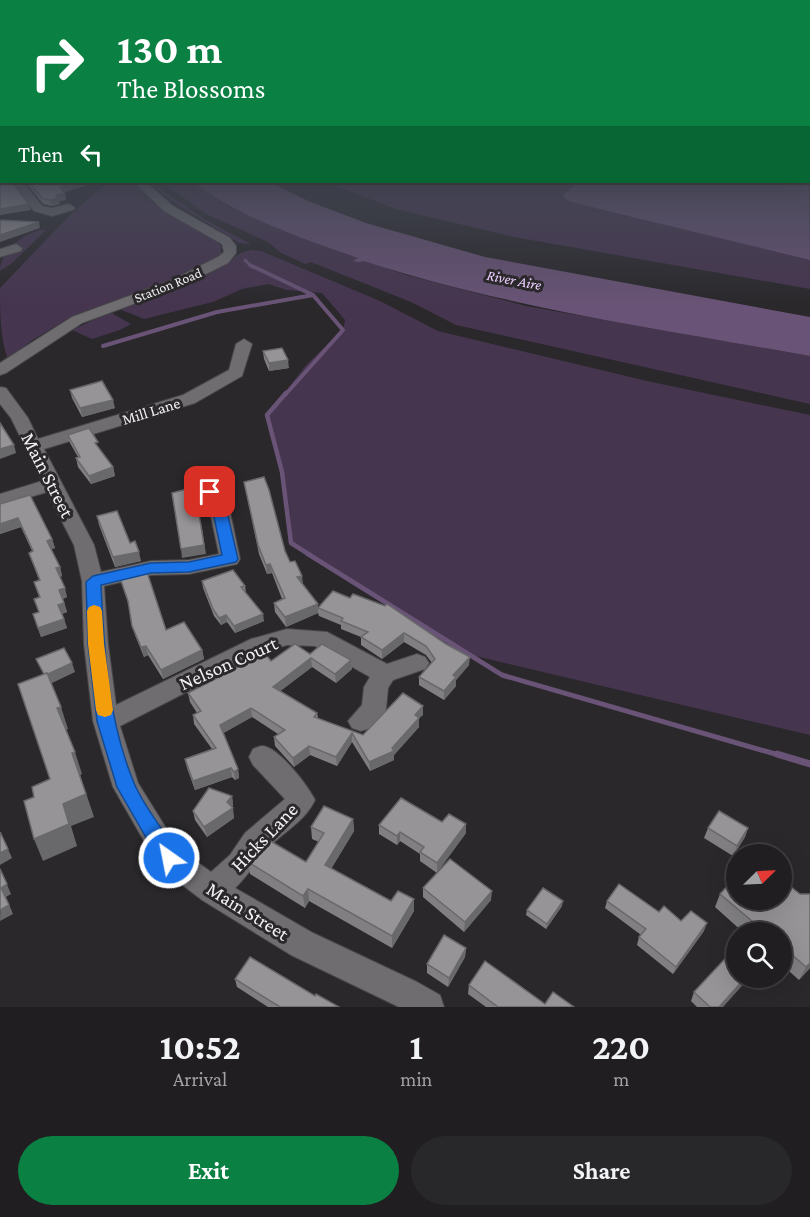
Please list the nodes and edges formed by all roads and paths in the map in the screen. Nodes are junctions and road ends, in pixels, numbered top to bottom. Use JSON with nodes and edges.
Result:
{"nodes":[{"id":1,"x":41,"y":211,"type":"edge"},
{"id":2,"x":63,"y":211,"type":"edge"},
{"id":3,"x":175,"y":211,"type":"edge"},
{"id":4,"x":16,"y":248,"type":"dead end"},
{"id":5,"x":0,"y":253,"type":"edge"},
{"id":6,"x":244,"y":344,"type":"dead end"},
{"id":7,"x":0,"y":370,"type":"edge"},
{"id":8,"x":0,"y":392,"type":"edge"},
{"id":9,"x":33,"y":446,"type":"junction"},
{"id":10,"x":52,"y":484,"type":"junction"},
{"id":11,"x":210,"y":492,"type":"dead end"},
{"id":12,"x":0,"y":500,"type":"edge"},
{"id":13,"x":93,"y":582,"type":"junction"},
{"id":14,"x":417,"y":663,"type":"dead end"},
{"id":15,"x":385,"y":674,"type":"junction"},
{"id":16,"x":106,"y":721,"type":"junction"},
{"id":17,"x":361,"y":721,"type":"dead end"},
{"id":18,"x":262,"y":757,"type":"dead end"},
{"id":19,"x":212,"y":890,"type":"junction"},
{"id":20,"x":428,"y":1007,"type":"edge"}],
"edges":[{"from":1,"to":2,"type":"street"},
{"from":3,"to":7,"type":"street","name":"Station Road"},
{"from":4,"to":5,"type":"street"},
{"from":6,"to":9,"type":"street","name":"Mill Lane"},
{"from":8,"to":9,"type":"street","name":"Main Street"},
{"from":9,"to":10,"type":"street","name":"Main Street"},
{"from":10,"to":12,"type":"street"},
{"from":10,"to":13,"type":"street","name":"Main Street"},
{"from":11,"to":13,"type":"street"},
{"from":13,"to":16,"type":"street","name":"Main Street"},
{"from":14,"to":15,"type":"street"},
{"from":15,"to":16,"type":"street","name":"Nelson Court"},
{"from":15,"to":17,"type":"street"},
{"from":16,"to":19,"type":"street","name":"Main Street"},
{"from":18,"to":19,"type":"street","name":"Hicks Lane"},
{"from":19,"to":20,"type":"street","name":"Main Street"}]}
